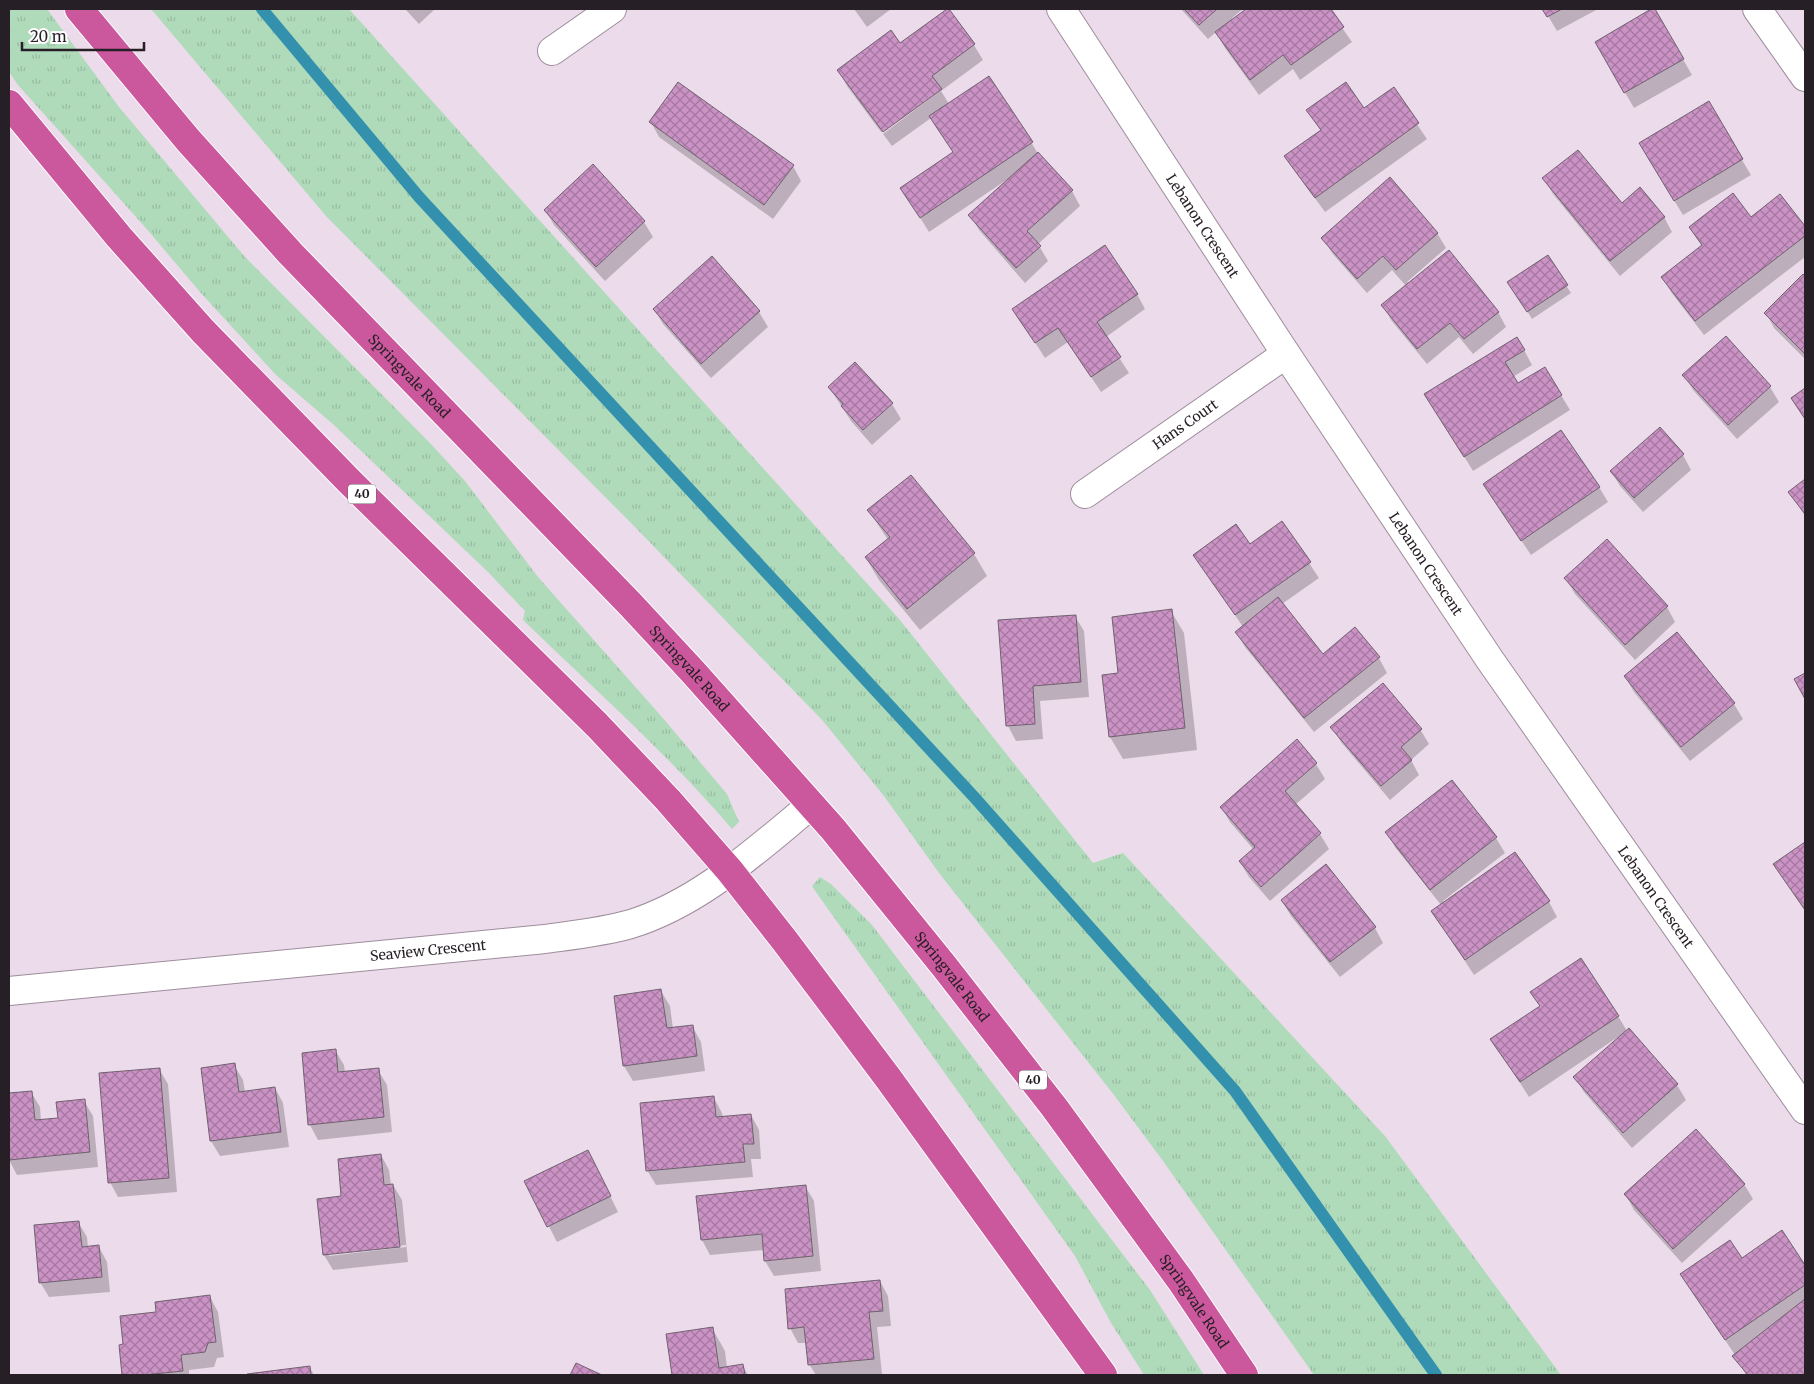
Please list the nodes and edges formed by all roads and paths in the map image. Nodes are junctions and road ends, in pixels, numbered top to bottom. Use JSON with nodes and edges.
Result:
{"nodes":[{"id":1,"x":79,"y":9,"type":"edge"},
{"id":2,"x":612,"y":9,"type":"edge"},
{"id":3,"x":1060,"y":9,"type":"edge"},
{"id":4,"x":1757,"y":9,"type":"edge"},
{"id":5,"x":552,"y":52,"type":"dead end"},
{"id":6,"x":1803,"y":69,"type":"edge"},
{"id":7,"x":9,"y":104,"type":"edge"},
{"id":8,"x":1286,"y":354,"type":"junction"},
{"id":9,"x":1084,"y":494,"type":"dead end"},
{"id":10,"x":812,"y":805,"type":"junction"},
{"id":11,"x":730,"y":871,"type":"junction"},
{"id":12,"x":9,"y":991,"type":"edge"},
{"id":13,"x":1805,"y":1110,"type":"edge"},
{"id":14,"x":1102,"y":1375,"type":"edge"},
{"id":15,"x":1244,"y":1375,"type":"edge"}],
"edges":[{"from":1,"to":10,"type":"highway","name":"Springvale Road","number":"40"},
{"from":2,"to":5,"type":"street"},
{"from":3,"to":8,"type":"street","name":"Lebanon Crescent"},
{"from":4,"to":6,"type":"street"},
{"from":7,"to":11,"type":"highway","number":"40"},
{"from":8,"to":9,"type":"street","name":"Hans Court"},
{"from":8,"to":13,"type":"street","name":"Lebanon Crescent"},
{"from":10,"to":11,"type":"street","name":"Seaview Crescent"},
{"from":10,"to":15,"type":"highway","name":"Springvale Road","number":"40"},
{"from":11,"to":12,"type":"street","name":"Seaview Crescent"},
{"from":11,"to":14,"type":"highway","number":"40"}]}
